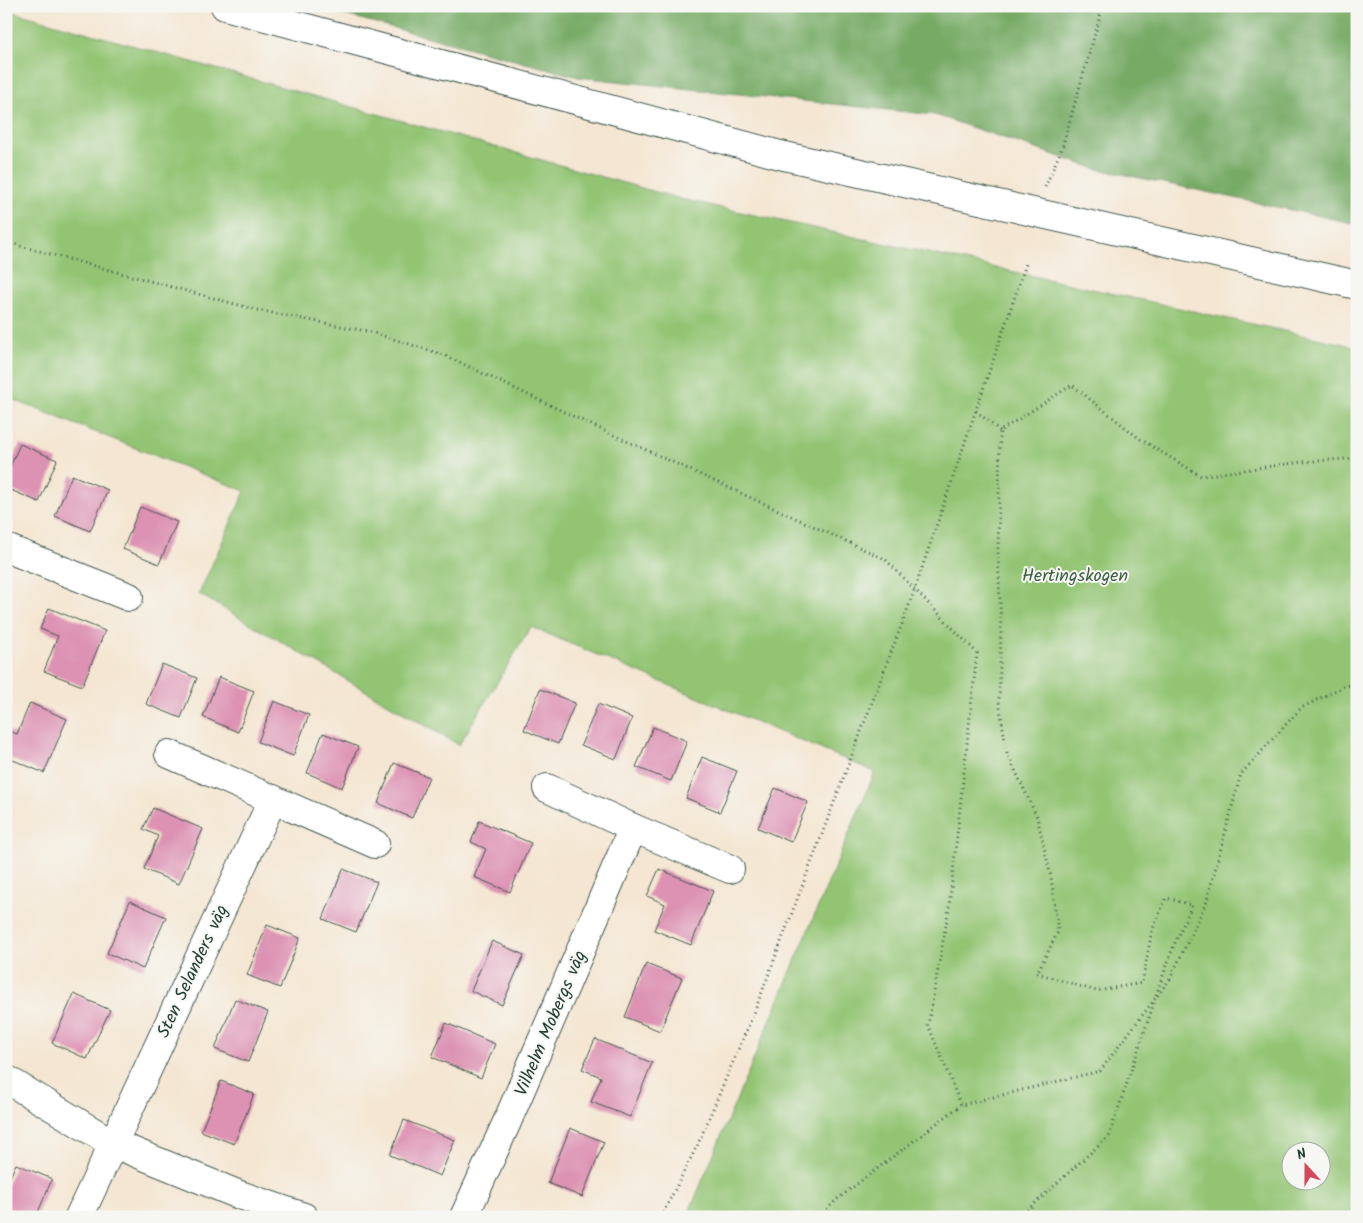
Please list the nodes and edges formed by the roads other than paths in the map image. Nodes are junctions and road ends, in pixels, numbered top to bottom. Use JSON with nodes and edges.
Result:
{"nodes":[{"id":1,"x":225,"y":6,"type":"edge"},
{"id":2,"x":1357,"y":285,"type":"edge"},
{"id":3,"x":6,"y":548,"type":"edge"},
{"id":4,"x":129,"y":597,"type":"dead end"},
{"id":5,"x":169,"y":754,"type":"dead end"},
{"id":6,"x":547,"y":788,"type":"dead end"},
{"id":7,"x":273,"y":800,"type":"junction"},
{"id":8,"x":634,"y":828,"type":"junction"},
{"id":9,"x":375,"y":844,"type":"dead end"},
{"id":10,"x":730,"y":869,"type":"dead end"},
{"id":11,"x":6,"y":1079,"type":"edge"},
{"id":12,"x":112,"y":1143,"type":"junction"},
{"id":13,"x":79,"y":1217,"type":"edge"},
{"id":14,"x":304,"y":1217,"type":"edge"},
{"id":15,"x":464,"y":1217,"type":"edge"}],
"edges":[{"from":1,"to":2,"type":"street"},
{"from":3,"to":4,"type":"street"},
{"from":5,"to":7,"type":"street"},
{"from":6,"to":8,"type":"street"},
{"from":7,"to":9,"type":"street"},
{"from":7,"to":12,"type":"street","name":"Sten Selanders väg"},
{"from":8,"to":10,"type":"street"},
{"from":8,"to":15,"type":"street","name":"Vilhelm Mobergs väg"},
{"from":11,"to":12,"type":"street"},
{"from":12,"to":13,"type":"street","name":"Sten Selanders väg"},
{"from":12,"to":14,"type":"street"}]}
